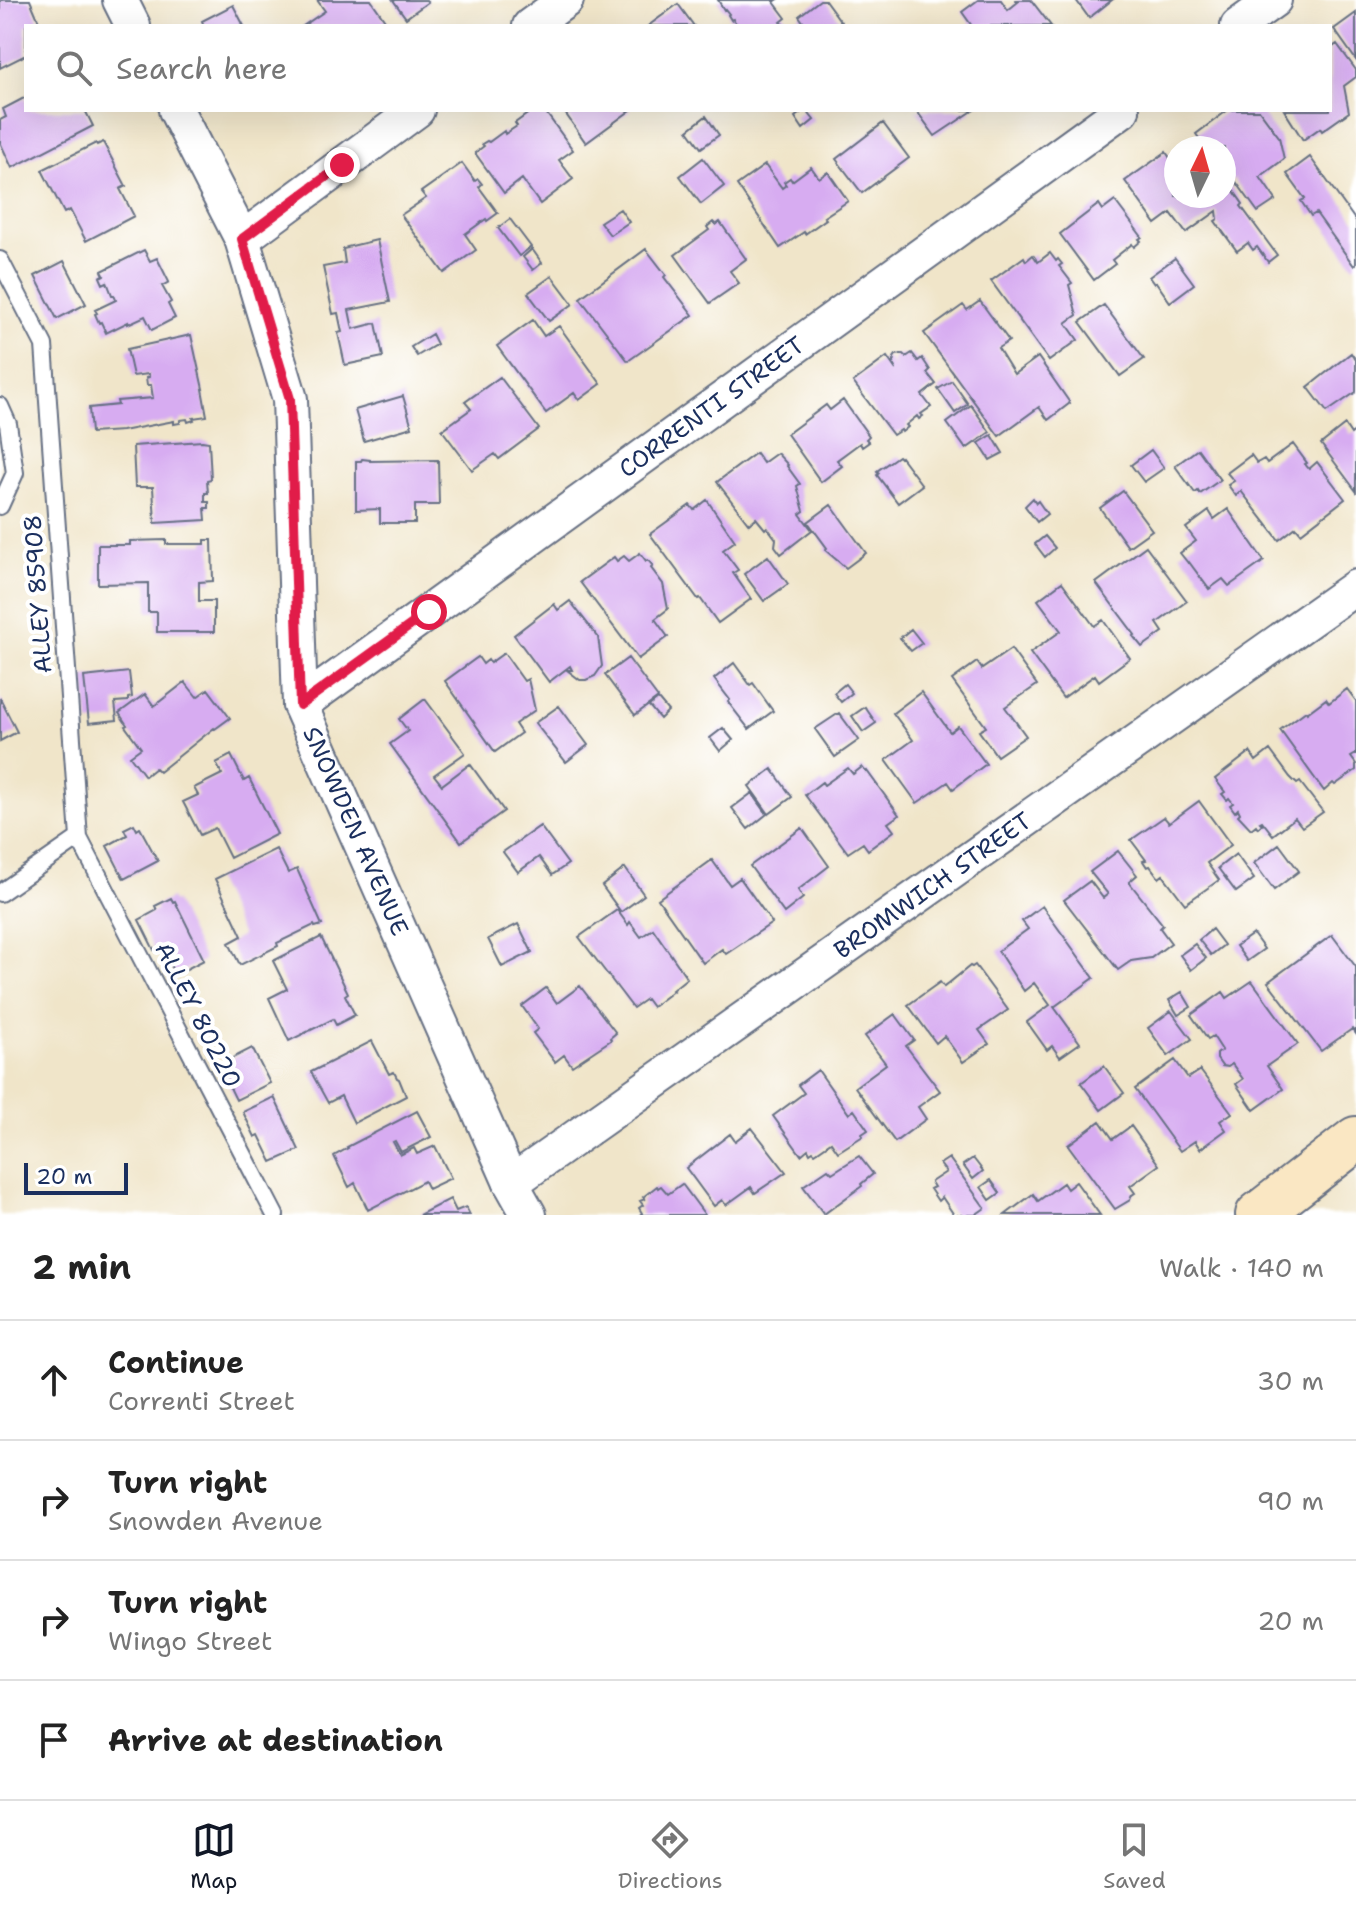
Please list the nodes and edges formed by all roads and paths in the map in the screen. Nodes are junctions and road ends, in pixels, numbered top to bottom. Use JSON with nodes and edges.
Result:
{"nodes":[{"id":1,"x":120,"y":0,"type":"edge"},
{"id":2,"x":566,"y":0,"type":"edge"},
{"id":3,"x":1274,"y":0,"type":"edge"},
{"id":4,"x":132,"y":24,"type":"edge"},
{"id":5,"x":533,"y":24,"type":"edge"},
{"id":6,"x":1241,"y":24,"type":"edge"},
{"id":7,"x":177,"y":112,"type":"edge"},
{"id":8,"x":414,"y":112,"type":"edge"},
{"id":9,"x":1119,"y":112,"type":"edge"},
{"id":10,"x":242,"y":239,"type":"junction"},
{"id":11,"x":0,"y":260,"type":"edge"},
{"id":12,"x":0,"y":406,"type":"edge"},
{"id":13,"x":0,"y":506,"type":"edge"},
{"id":14,"x":1356,"y":587,"type":"edge"},
{"id":15,"x":300,"y":705,"type":"junction"},
{"id":16,"x":79,"y":838,"type":"junction"},
{"id":17,"x":0,"y":893,"type":"edge"},
{"id":18,"x":1356,"y":1139,"type":"edge"},
{"id":19,"x":511,"y":1183,"type":"junction"},
{"id":20,"x":275,"y":1215,"type":"edge"},
{"id":21,"x":529,"y":1215,"type":"edge"},
{"id":22,"x":1258,"y":1215,"type":"edge"}],
"edges":[{"from":1,"to":4,"type":"street"},
{"from":2,"to":5,"type":"street"},
{"from":3,"to":6,"type":"street"},
{"from":7,"to":10,"type":"street","name":"SNOWDEN AVENUE"},
{"from":8,"to":10,"type":"street"},
{"from":9,"to":15,"type":"street","name":"CORRENTI STREET"},
{"from":10,"to":15,"type":"street","name":"SNOWDEN AVENUE"},
{"from":11,"to":16,"type":"lane","name":"ALLEY 85908"},
{"from":12,"to":13,"type":"lane"},
{"from":14,"to":19,"type":"street","name":"BROMWICH STREET"},
{"from":15,"to":19,"type":"street","name":"SNOWDEN AVENUE"},
{"from":16,"to":17,"type":"lane"},
{"from":16,"to":20,"type":"lane","name":"ALLEY 80220"},
{"from":18,"to":22,"type":"street"},
{"from":19,"to":21,"type":"street","name":"SNOWDEN AVENUE"}]}
